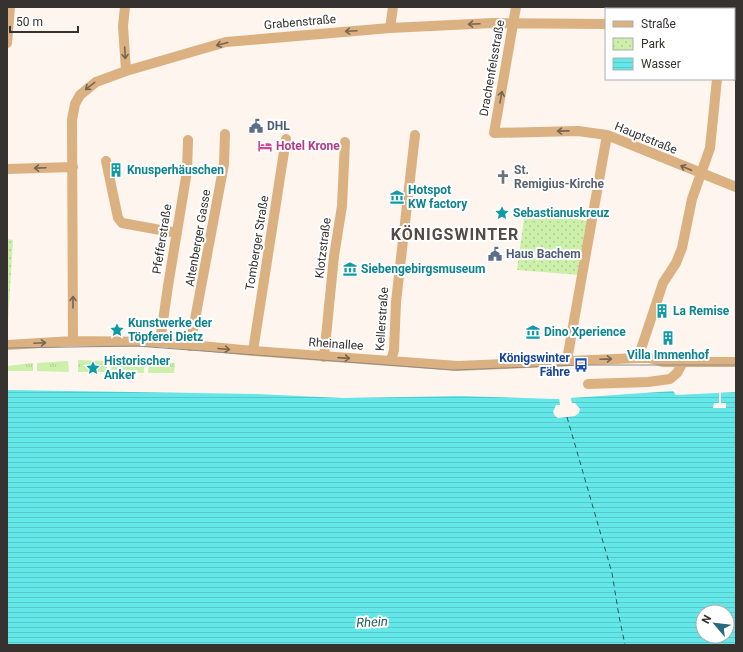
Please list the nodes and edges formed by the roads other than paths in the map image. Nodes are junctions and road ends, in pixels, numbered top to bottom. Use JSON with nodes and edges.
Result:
{"nodes":[{"id":1,"x":10,"y":7,"type":"edge"},
{"id":2,"x":125,"y":7,"type":"edge"},
{"id":3,"x":393,"y":7,"type":"edge"},
{"id":4,"x":516,"y":7,"type":"edge"},
{"id":5,"x":605,"y":24,"type":"edge"},
{"id":6,"x":513,"y":25,"type":"junction"},
{"id":7,"x":390,"y":28,"type":"junction"},
{"id":8,"x":7,"y":43,"type":"edge"},
{"id":9,"x":126,"y":71,"type":"junction"},
{"id":10,"x":717,"y":80,"type":"edge"},
{"id":11,"x":494,"y":132,"type":"joint"},
{"id":12,"x":225,"y":134,"type":"dead end"},
{"id":13,"x":415,"y":135,"type":"dead end"},
{"id":14,"x":607,"y":135,"type":"junction"},
{"id":15,"x":286,"y":139,"type":"dead end"},
{"id":16,"x":188,"y":140,"type":"dead end"},
{"id":17,"x":345,"y":142,"type":"dead end"},
{"id":18,"x":106,"y":161,"type":"dead end"},
{"id":19,"x":73,"y":167,"type":"junction"},
{"id":20,"x":7,"y":169,"type":"edge"},
{"id":21,"x":701,"y":174,"type":"junction"},
{"id":22,"x":736,"y":187,"type":"edge"},
{"id":23,"x":177,"y":233,"type":"junction"},
{"id":24,"x":73,"y":341,"type":"junction"},
{"id":25,"x":160,"y":342,"type":"junction"},
{"id":26,"x":7,"y":345,"type":"edge"},
{"id":27,"x":190,"y":346,"type":"junction"},
{"id":28,"x":253,"y":351,"type":"junction"},
{"id":29,"x":324,"y":357,"type":"junction"},
{"id":30,"x":638,"y":358,"type":"junction"},
{"id":31,"x":567,"y":360,"type":"junction"},
{"id":32,"x":392,"y":362,"type":"junction"},
{"id":33,"x":663,"y":362,"type":"junction"},
{"id":34,"x":683,"y":362,"type":"junction"},
{"id":35,"x":736,"y":362,"type":"edge"},
{"id":36,"x":653,"y":381,"type":"junction"},
{"id":37,"x":588,"y":384,"type":"dead end"}],
"edges":[{"from":1,"to":8,"type":"street"},
{"from":2,"to":9,"type":"street","one_way":true},
{"from":3,"to":7,"type":"street"},
{"from":4,"to":6,"type":"street","name":"Drachenfelsstraße"},
{"from":5,"to":6,"type":"street","name":"Grabenstraße"},
{"from":6,"to":7,"type":"street","name":"Grabenstraße","one_way":true},
{"from":11,"to":6,"type":"street","name":"Drachenfelsstraße","one_way":true},
{"from":7,"to":9,"type":"street","name":"Grabenstraße","one_way":true},
{"from":9,"to":19,"type":"street","name":"Grabenstraße","one_way":true},
{"from":10,"to":21,"type":"street"},
{"from":14,"to":11,"type":"street","name":"Hauptstraße","one_way":true},
{"from":12,"to":27,"type":"street","name":"Altenberger Gasse"},
{"from":13,"to":32,"type":"street","name":"Kellerstraße"},
{"from":21,"to":14,"type":"street","name":"Hauptstraße","one_way":true},
{"from":14,"to":31,"type":"street"},
{"from":15,"to":28,"type":"street","name":"Tomberger Straße"},
{"from":16,"to":23,"type":"street","name":"Pfefferstraße"},
{"from":17,"to":29,"type":"street","name":"Klotzstraße"},
{"from":18,"to":23,"type":"street"},
{"from":19,"to":20,"type":"street","one_way":true},
{"from":24,"to":19,"type":"street","name":"Grabenstraße","one_way":true},
{"from":21,"to":22,"type":"street","name":"Hauptstraße"},
{"from":21,"to":30,"type":"street"},
{"from":23,"to":25,"type":"street","name":"Pfefferstraße"},
{"from":24,"to":25,"type":"street","name":"Rheinallee"},
{"from":26,"to":24,"type":"street","name":"Rheinallee","one_way":true},
{"from":25,"to":27,"type":"street","name":"Rheinallee"},
{"from":27,"to":28,"type":"street","name":"Rheinallee","one_way":true},
{"from":28,"to":29,"type":"street","name":"Rheinallee"},
{"from":29,"to":32,"type":"street","name":"Rheinallee","one_way":true},
{"from":31,"to":30,"type":"street","name":"Rheinallee","one_way":true},
{"from":30,"to":33,"type":"street","name":"Rheinallee"},
{"from":31,"to":32,"type":"street","name":"Rheinallee"},
{"from":33,"to":34,"type":"street","name":"Rheinallee"},
{"from":33,"to":36,"type":"street"},
{"from":34,"to":35,"type":"street","name":"Rheinallee"},
{"from":34,"to":36,"type":"street"},
{"from":36,"to":37,"type":"street"}]}
